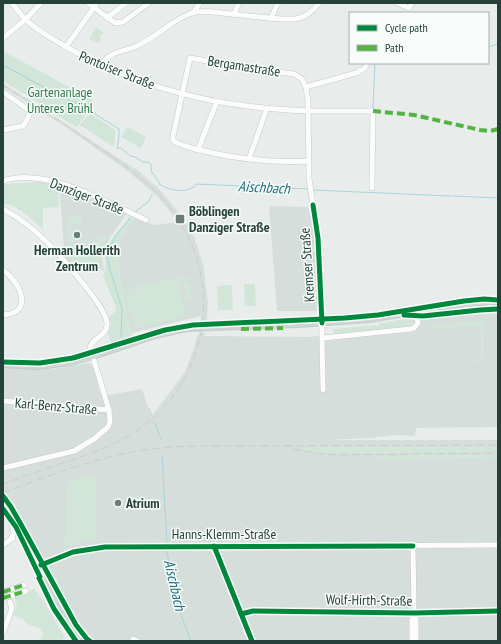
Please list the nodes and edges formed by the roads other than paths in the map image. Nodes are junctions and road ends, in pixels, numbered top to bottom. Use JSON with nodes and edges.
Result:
{"nodes":[{"id":1,"x":12,"y":3,"type":"edge"},
{"id":2,"x":41,"y":3,"type":"edge"},
{"id":3,"x":88,"y":3,"type":"edge"},
{"id":4,"x":126,"y":3,"type":"edge"},
{"id":5,"x":149,"y":3,"type":"edge"},
{"id":6,"x":200,"y":3,"type":"edge"},
{"id":7,"x":239,"y":3,"type":"edge"},
{"id":8,"x":278,"y":3,"type":"edge"},
{"id":9,"x":319,"y":3,"type":"edge"},
{"id":10,"x":397,"y":3,"type":"edge"},
{"id":11,"x":412,"y":3,"type":"edge"},
{"id":12,"x":95,"y":5,"type":"edge"},
{"id":13,"x":193,"y":12,"type":"junction"},
{"id":14,"x":234,"y":14,"type":"junction"},
{"id":15,"x":107,"y":18,"type":"junction"},
{"id":16,"x":271,"y":18,"type":"junction"},
{"id":17,"x":25,"y":20,"type":"junction"},
{"id":18,"x":3,"y":38,"type":"edge"},
{"id":19,"x":66,"y":47,"type":"junction"},
{"id":20,"x":367,"y":64,"type":"edge"},
{"id":21,"x":102,"y":66,"type":"junction"},
{"id":22,"x":306,"y":87,"type":"junction"},
{"id":23,"x":3,"y":92,"type":"edge"},
{"id":24,"x":182,"y":93,"type":"junction"},
{"id":25,"x":217,"y":101,"type":"junction"},
{"id":26,"x":267,"y":108,"type":"junction"},
{"id":27,"x":308,"y":110,"type":"junction"},
{"id":28,"x":3,"y":130,"type":"edge"},
{"id":29,"x":198,"y":150,"type":"junction"},
{"id":30,"x":249,"y":159,"type":"junction"},
{"id":31,"x":308,"y":161,"type":"junction"},
{"id":32,"x":3,"y":181,"type":"edge"},
{"id":33,"x":372,"y":188,"type":"dead end"},
{"id":34,"x":3,"y":208,"type":"edge"},
{"id":35,"x":146,"y":220,"type":"dead end"},
{"id":36,"x":3,"y":270,"type":"edge"},
{"id":37,"x":498,"y":301,"type":"edge"},
{"id":38,"x":416,"y":311,"type":"junction"},
{"id":39,"x":3,"y":315,"type":"edge"},
{"id":40,"x":322,"y":323,"type":"junction"},
{"id":41,"x":323,"y":338,"type":"junction"},
{"id":42,"x":93,"y":356,"type":"junction"},
{"id":43,"x":3,"y":364,"type":"edge"},
{"id":44,"x":323,"y":390,"type":"dead end"},
{"id":45,"x":3,"y":401,"type":"edge"},
{"id":46,"x":109,"y":410,"type":"junction"},
{"id":47,"x":3,"y":468,"type":"edge"},
{"id":48,"x":4,"y":503,"type":"edge"},
{"id":49,"x":7,"y":511,"type":"edge"},
{"id":50,"x":19,"y":532,"type":"junction"},
{"id":51,"x":3,"y":545,"type":"edge"},
{"id":52,"x":498,"y":545,"type":"edge"},
{"id":53,"x":214,"y":546,"type":"junction"},
{"id":54,"x":413,"y":546,"type":"junction"},
{"id":55,"x":39,"y":566,"type":"junction"},
{"id":56,"x":24,"y":585,"type":"dead end"},
{"id":57,"x":26,"y":591,"type":"dead end"},
{"id":58,"x":3,"y":592,"type":"edge"},
{"id":59,"x":3,"y":598,"type":"edge"},
{"id":60,"x":10,"y":602,"type":"dead end"},
{"id":61,"x":498,"y":611,"type":"edge"},
{"id":62,"x":414,"y":613,"type":"junction"},
{"id":63,"x":241,"y":614,"type":"junction"},
{"id":64,"x":3,"y":633,"type":"edge"},
{"id":65,"x":79,"y":641,"type":"edge"},
{"id":66,"x":86,"y":641,"type":"edge"},
{"id":67,"x":252,"y":641,"type":"edge"},
{"id":68,"x":412,"y":641,"type":"edge"},
{"id":69,"x":416,"y":641,"type":"edge"}],
"edges":[{"from":1,"to":17,"type":"street","name":"Pontoiser Straße"},
{"from":2,"to":17,"type":"street"},
{"from":3,"to":12,"type":"street"},
{"from":4,"to":15,"type":"street"},
{"from":5,"to":15,"type":"street"},
{"from":6,"to":13,"type":"street"},
{"from":7,"to":14,"type":"street"},
{"from":8,"to":16,"type":"street"},
{"from":9,"to":16,"type":"street"},
{"from":10,"to":11,"type":"street"},
{"from":12,"to":15,"type":"street"},
{"from":12,"to":19,"type":"street"},
{"from":13,"to":14,"type":"street"},
{"from":13,"to":21,"type":"street"},
{"from":14,"to":16,"type":"street"},
{"from":17,"to":18,"type":"street"},
{"from":17,"to":19,"type":"street","name":"Pontoiser Straße"},
{"from":19,"to":21,"type":"street","name":"Pontoiser Straße"},
{"from":20,"to":22,"type":"street"},
{"from":21,"to":24,"type":"street","name":"Pontoiser Straße"},
{"from":22,"to":24,"type":"street","name":"Bergamastraße"},
{"from":22,"to":27,"type":"street"},
{"from":23,"to":28,"type":"street"},
{"from":24,"to":25,"type":"street","name":"Pontoiser Straße"},
{"from":24,"to":29,"type":"street"},
{"from":25,"to":26,"type":"street","name":"Pontoiser Straße"},
{"from":25,"to":29,"type":"street"},
{"from":26,"to":27,"type":"street","name":"Pontoiser Straße"},
{"from":26,"to":30,"type":"street"},
{"from":27,"to":31,"type":"street","name":"Kremser Straße"},
{"from":27,"to":33,"type":"street","name":"Pontoiser Straße"},
{"from":29,"to":30,"type":"street"},
{"from":30,"to":31,"type":"street"},
{"from":31,"to":40,"type":"street","name":"Kremser Straße"},
{"from":32,"to":35,"type":"street","name":"Danziger Straße"},
{"from":34,"to":42,"type":"street"},
{"from":36,"to":39,"type":"street"},
{"from":37,"to":38,"type":"main road"},
{"from":38,"to":40,"type":"main road"},
{"from":38,"to":41,"type":"street"},
{"from":40,"to":41,"type":"street","name":"Kremser Straße"},
{"from":40,"to":42,"type":"main road"},
{"from":41,"to":44,"type":"street","name":"Kremser Straße"},
{"from":42,"to":43,"type":"main road"},
{"from":42,"to":46,"type":"street"},
{"from":45,"to":46,"type":"street","name":"Karl-Benz-Straße"},
{"from":46,"to":47,"type":"street"},
{"from":48,"to":49,"type":"main road"},
{"from":49,"to":50,"type":"main road"},
{"from":50,"to":51,"type":"street"},
{"from":50,"to":55,"type":"main road"},
{"from":52,"to":54,"type":"street","name":"Hanns-Klemm-Straße"},
{"from":53,"to":54,"type":"street","name":"Hanns-Klemm-Straße"},
{"from":53,"to":55,"type":"street","name":"Hanns-Klemm-Straße"},
{"from":53,"to":63,"type":"street"},
{"from":54,"to":62,"type":"street"},
{"from":55,"to":65,"type":"main road"},
{"from":55,"to":66,"type":"main road"},
{"from":56,"to":58,"type":"street"},
{"from":57,"to":59,"type":"street"},
{"from":60,"to":64,"type":"street"},
{"from":61,"to":62,"type":"street","name":"Wolf-Hirth-Straße"},
{"from":62,"to":63,"type":"street","name":"Wolf-Hirth-Straße"},
{"from":62,"to":68,"type":"street"},
{"from":62,"to":69,"type":"street"},
{"from":63,"to":67,"type":"street"}]}
